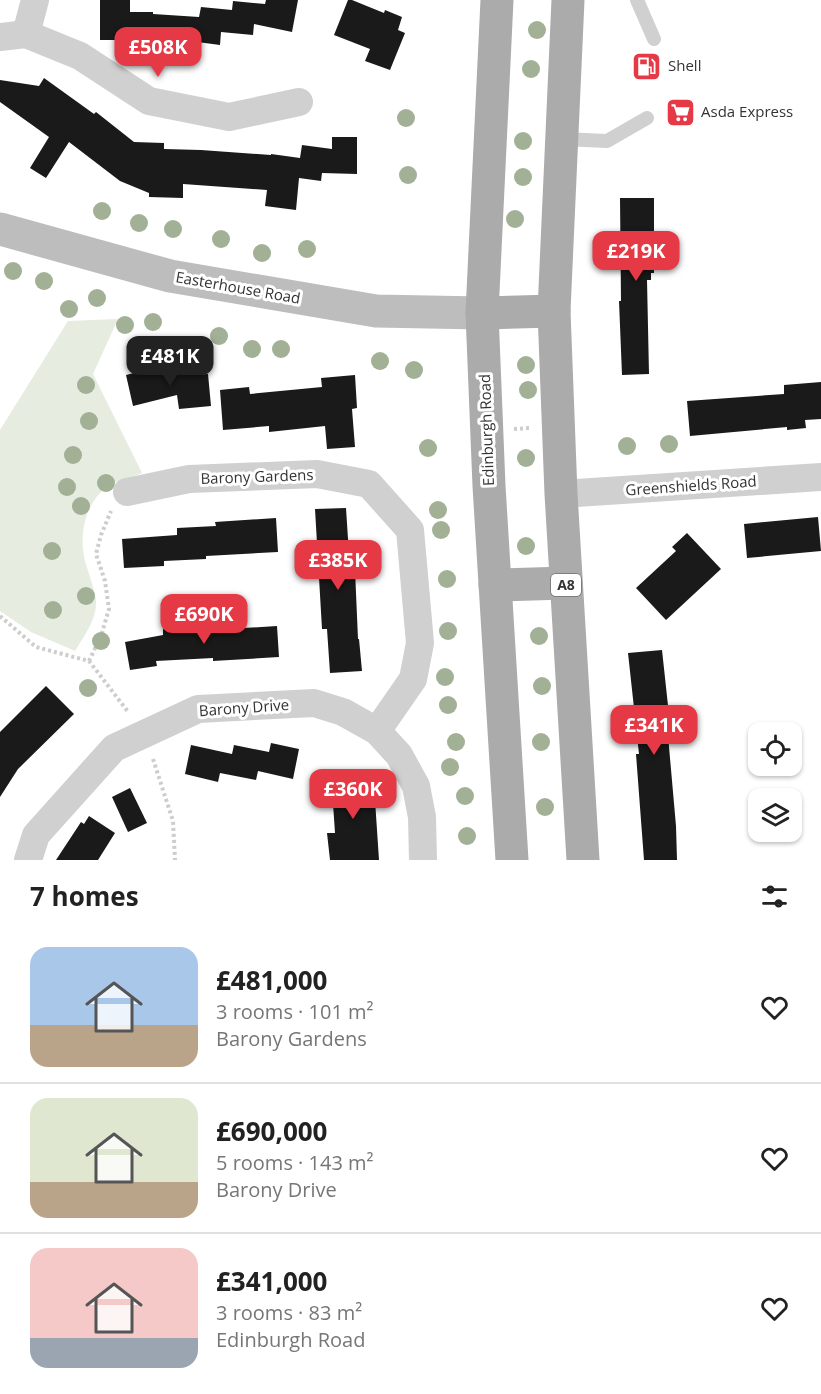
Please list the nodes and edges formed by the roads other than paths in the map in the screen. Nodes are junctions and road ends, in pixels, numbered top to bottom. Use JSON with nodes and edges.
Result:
{"nodes":[{"id":1,"x":35,"y":0,"type":"edge"},
{"id":2,"x":497,"y":0,"type":"edge"},
{"id":3,"x":568,"y":0,"type":"edge"},
{"id":4,"x":637,"y":0,"type":"edge"},
{"id":5,"x":13,"y":36,"type":"edge"},
{"id":6,"x":654,"y":39,"type":"dead end"},
{"id":7,"x":299,"y":102,"type":"dead end"},
{"id":8,"x":647,"y":118,"type":"dead end"},
{"id":9,"x":562,"y":139,"type":"junction"},
{"id":10,"x":0,"y":229,"type":"edge"},
{"id":11,"x":554,"y":311,"type":"junction"},
{"id":12,"x":482,"y":313,"type":"junction"},
{"id":13,"x":821,"y":477,"type":"edge"},
{"id":14,"x":127,"y":492,"type":"road end"},
{"id":15,"x":561,"y":494,"type":"junction"},
{"id":16,"x":566,"y":584,"type":"junction"},
{"id":17,"x":495,"y":585,"type":"junction"},
{"id":18,"x":377,"y":731,"type":"junction"},
{"id":19,"x":28,"y":860,"type":"edge"},
{"id":20,"x":423,"y":860,"type":"edge"},
{"id":21,"x":512,"y":860,"type":"edge"},
{"id":22,"x":583,"y":860,"type":"edge"}],
"edges":[{"from":1,"to":5,"type":"street"},
{"from":2,"to":12,"type":"main road","name":"Edinburgh Road"},
{"from":3,"to":9,"type":"main road","number":"A8"},
{"from":4,"to":6,"type":"lane"},
{"from":5,"to":7,"type":"street"},
{"from":8,"to":9,"type":"lane"},
{"from":9,"to":11,"type":"main road","number":"A8"},
{"from":10,"to":12,"type":"street","name":"Easterhouse Road"},
{"from":11,"to":12,"type":"main road"},
{"from":11,"to":15,"type":"main road","number":"A8"},
{"from":12,"to":17,"type":"main road","name":"Edinburgh Road"},
{"from":13,"to":15,"type":"street","name":"Greenshields Road"},
{"from":14,"to":18,"type":"street","name":"Barony Gardens"},
{"from":15,"to":16,"type":"main road","number":"A8"},
{"from":16,"to":17,"type":"main road"},
{"from":16,"to":22,"type":"main road","number":"A8"},
{"from":17,"to":21,"type":"main road","name":"Edinburgh Road"},
{"from":18,"to":19,"type":"street","name":"Barony Drive"},
{"from":18,"to":20,"type":"street","name":"Barony Drive"}]}
